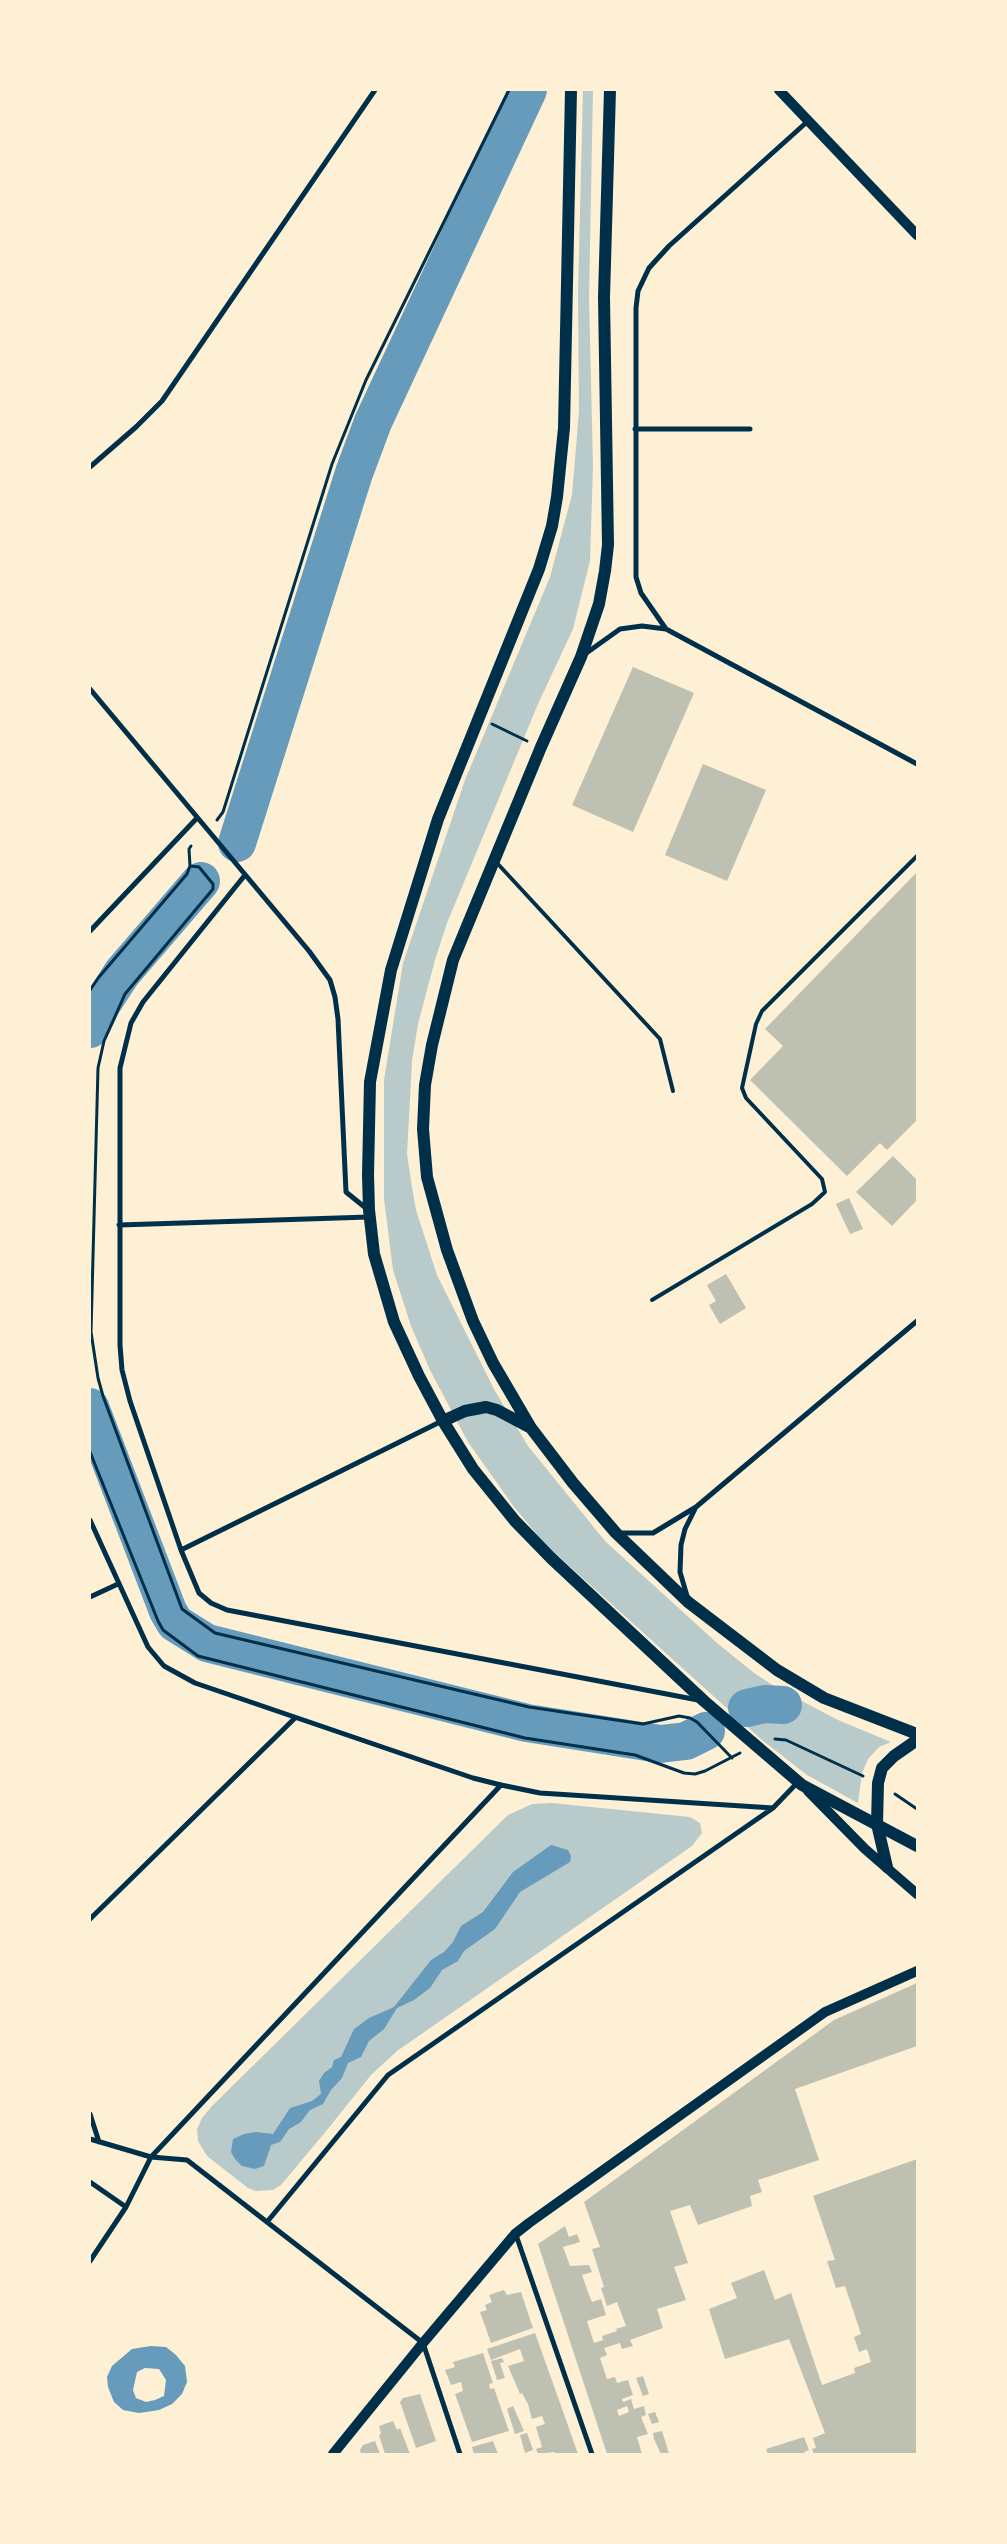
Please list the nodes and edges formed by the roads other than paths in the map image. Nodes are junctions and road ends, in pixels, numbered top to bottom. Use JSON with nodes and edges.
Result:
{"nodes":[{"id":1,"x":375,"y":90,"type":"edge"},
{"id":2,"x":571,"y":90,"type":"edge"},
{"id":3,"x":610,"y":90,"type":"edge"},
{"id":4,"x":779,"y":90,"type":"edge"},
{"id":5,"x":808,"y":121,"type":"junction"},
{"id":6,"x":917,"y":235,"type":"edge"},
{"id":7,"x":635,"y":429,"type":"junction"},
{"id":8,"x":750,"y":429,"type":"dead end"},
{"id":9,"x":90,"y":467,"type":"edge"},
{"id":10,"x":666,"y":629,"type":"junction"},
{"id":11,"x":581,"y":657,"type":"junction"},
{"id":12,"x":90,"y":689,"type":"edge"},
{"id":13,"x":917,"y":764,"type":"edge"},
{"id":14,"x":197,"y":818,"type":"junction"},
{"id":15,"x":917,"y":856,"type":"edge"},
{"id":16,"x":494,"y":859,"type":"junction"},
{"id":17,"x":245,"y":875,"type":"junction"},
{"id":18,"x":90,"y":931,"type":"edge"},
{"id":19,"x":673,"y":1091,"type":"dead end"},
{"id":20,"x":369,"y":1214,"type":"junction"},
{"id":21,"x":119,"y":1225,"type":"junction"},
{"id":22,"x":652,"y":1300,"type":"dead end"},
{"id":23,"x":917,"y":1320,"type":"edge"},
{"id":24,"x":443,"y":1421,"type":"junction"},
{"id":25,"x":531,"y":1428,"type":"junction"},
{"id":26,"x":696,"y":1507,"type":"junction"},
{"id":27,"x":90,"y":1520,"type":"edge"},
{"id":28,"x":616,"y":1533,"type":"junction"},
{"id":29,"x":181,"y":1550,"type":"junction"},
{"id":30,"x":118,"y":1584,"type":"junction"},
{"id":31,"x":90,"y":1597,"type":"edge"},
{"id":32,"x":688,"y":1602,"type":"junction"},
{"id":33,"x":704,"y":1701,"type":"junction"},
{"id":34,"x":295,"y":1718,"type":"junction"},
{"id":35,"x":917,"y":1734,"type":"edge"},
{"id":36,"x":917,"y":1740,"type":"edge"},
{"id":37,"x":800,"y":1784,"type":"junction"},
{"id":38,"x":501,"y":1785,"type":"junction"},
{"id":39,"x":773,"y":1808,"type":"junction"},
{"id":40,"x":877,"y":1824,"type":"junction"},
{"id":41,"x":917,"y":1846,"type":"edge"},
{"id":42,"x":887,"y":1867,"type":"junction"},
{"id":43,"x":917,"y":1894,"type":"edge"},
{"id":44,"x":90,"y":1919,"type":"edge"},
{"id":45,"x":917,"y":1970,"type":"edge"},
{"id":46,"x":90,"y":2114,"type":"edge"},
{"id":47,"x":90,"y":2139,"type":"edge"},
{"id":48,"x":99,"y":2142,"type":"junction"},
{"id":49,"x":150,"y":2158,"type":"junction"},
{"id":50,"x":90,"y":2182,"type":"edge"},
{"id":51,"x":126,"y":2207,"type":"junction"},
{"id":52,"x":267,"y":2222,"type":"junction"},
{"id":53,"x":515,"y":2234,"type":"junction"},
{"id":54,"x":90,"y":2261,"type":"edge"},
{"id":55,"x":423,"y":2343,"type":"junction"},
{"id":56,"x":333,"y":2454,"type":"edge"},
{"id":57,"x":460,"y":2454,"type":"edge"},
{"id":58,"x":592,"y":2454,"type":"edge"}],
"edges":[{"from":1,"to":9,"type":"street"},
{"from":2,"to":20,"type":"main road"},
{"from":3,"to":11,"type":"main road"},
{"from":4,"to":5,"type":"main road"},
{"from":5,"to":6,"type":"main road"},
{"from":5,"to":7,"type":"street"},
{"from":7,"to":8,"type":"street"},
{"from":7,"to":10,"type":"street"},
{"from":10,"to":11,"type":"street"},
{"from":10,"to":13,"type":"street"},
{"from":11,"to":16,"type":"main road"},
{"from":12,"to":14,"type":"street"},
{"from":14,"to":17,"type":"street"},
{"from":14,"to":18,"type":"street"},
{"from":15,"to":22,"type":"lane"},
{"from":16,"to":19,"type":"lane"},
{"from":16,"to":25,"type":"main road"},
{"from":17,"to":20,"type":"street"},
{"from":17,"to":21,"type":"street"},
{"from":20,"to":21,"type":"street"},
{"from":20,"to":24,"type":"main road"},
{"from":21,"to":29,"type":"street"},
{"from":23,"to":26,"type":"street"},
{"from":24,"to":25,"type":"main road"},
{"from":24,"to":29,"type":"street"},
{"from":24,"to":33,"type":"main road"},
{"from":25,"to":28,"type":"main road"},
{"from":26,"to":28,"type":"street"},
{"from":26,"to":32,"type":"street"},
{"from":27,"to":30,"type":"street"},
{"from":28,"to":32,"type":"main road"},
{"from":29,"to":33,"type":"street"},
{"from":30,"to":31,"type":"street"},
{"from":30,"to":34,"type":"street"},
{"from":32,"to":35,"type":"main road"},
{"from":33,"to":37,"type":"main road"},
{"from":34,"to":38,"type":"street"},
{"from":34,"to":44,"type":"street"},
{"from":36,"to":40,"type":"main road"},
{"from":37,"to":39,"type":"street"},
{"from":37,"to":40,"type":"main road"},
{"from":37,"to":42,"type":"main road"},
{"from":38,"to":39,"type":"street"},
{"from":38,"to":49,"type":"street"},
{"from":39,"to":52,"type":"street"},
{"from":40,"to":41,"type":"main road"},
{"from":40,"to":42,"type":"main road"},
{"from":42,"to":43,"type":"main road"},
{"from":45,"to":53,"type":"main road"},
{"from":46,"to":48,"type":"street"},
{"from":47,"to":48,"type":"street"},
{"from":48,"to":49,"type":"street"},
{"from":49,"to":51,"type":"street"},
{"from":49,"to":52,"type":"street"},
{"from":50,"to":51,"type":"street"},
{"from":51,"to":54,"type":"street"},
{"from":52,"to":55,"type":"street"},
{"from":53,"to":55,"type":"main road"},
{"from":53,"to":58,"type":"street"},
{"from":55,"to":56,"type":"main road"},
{"from":55,"to":57,"type":"street"}]}
